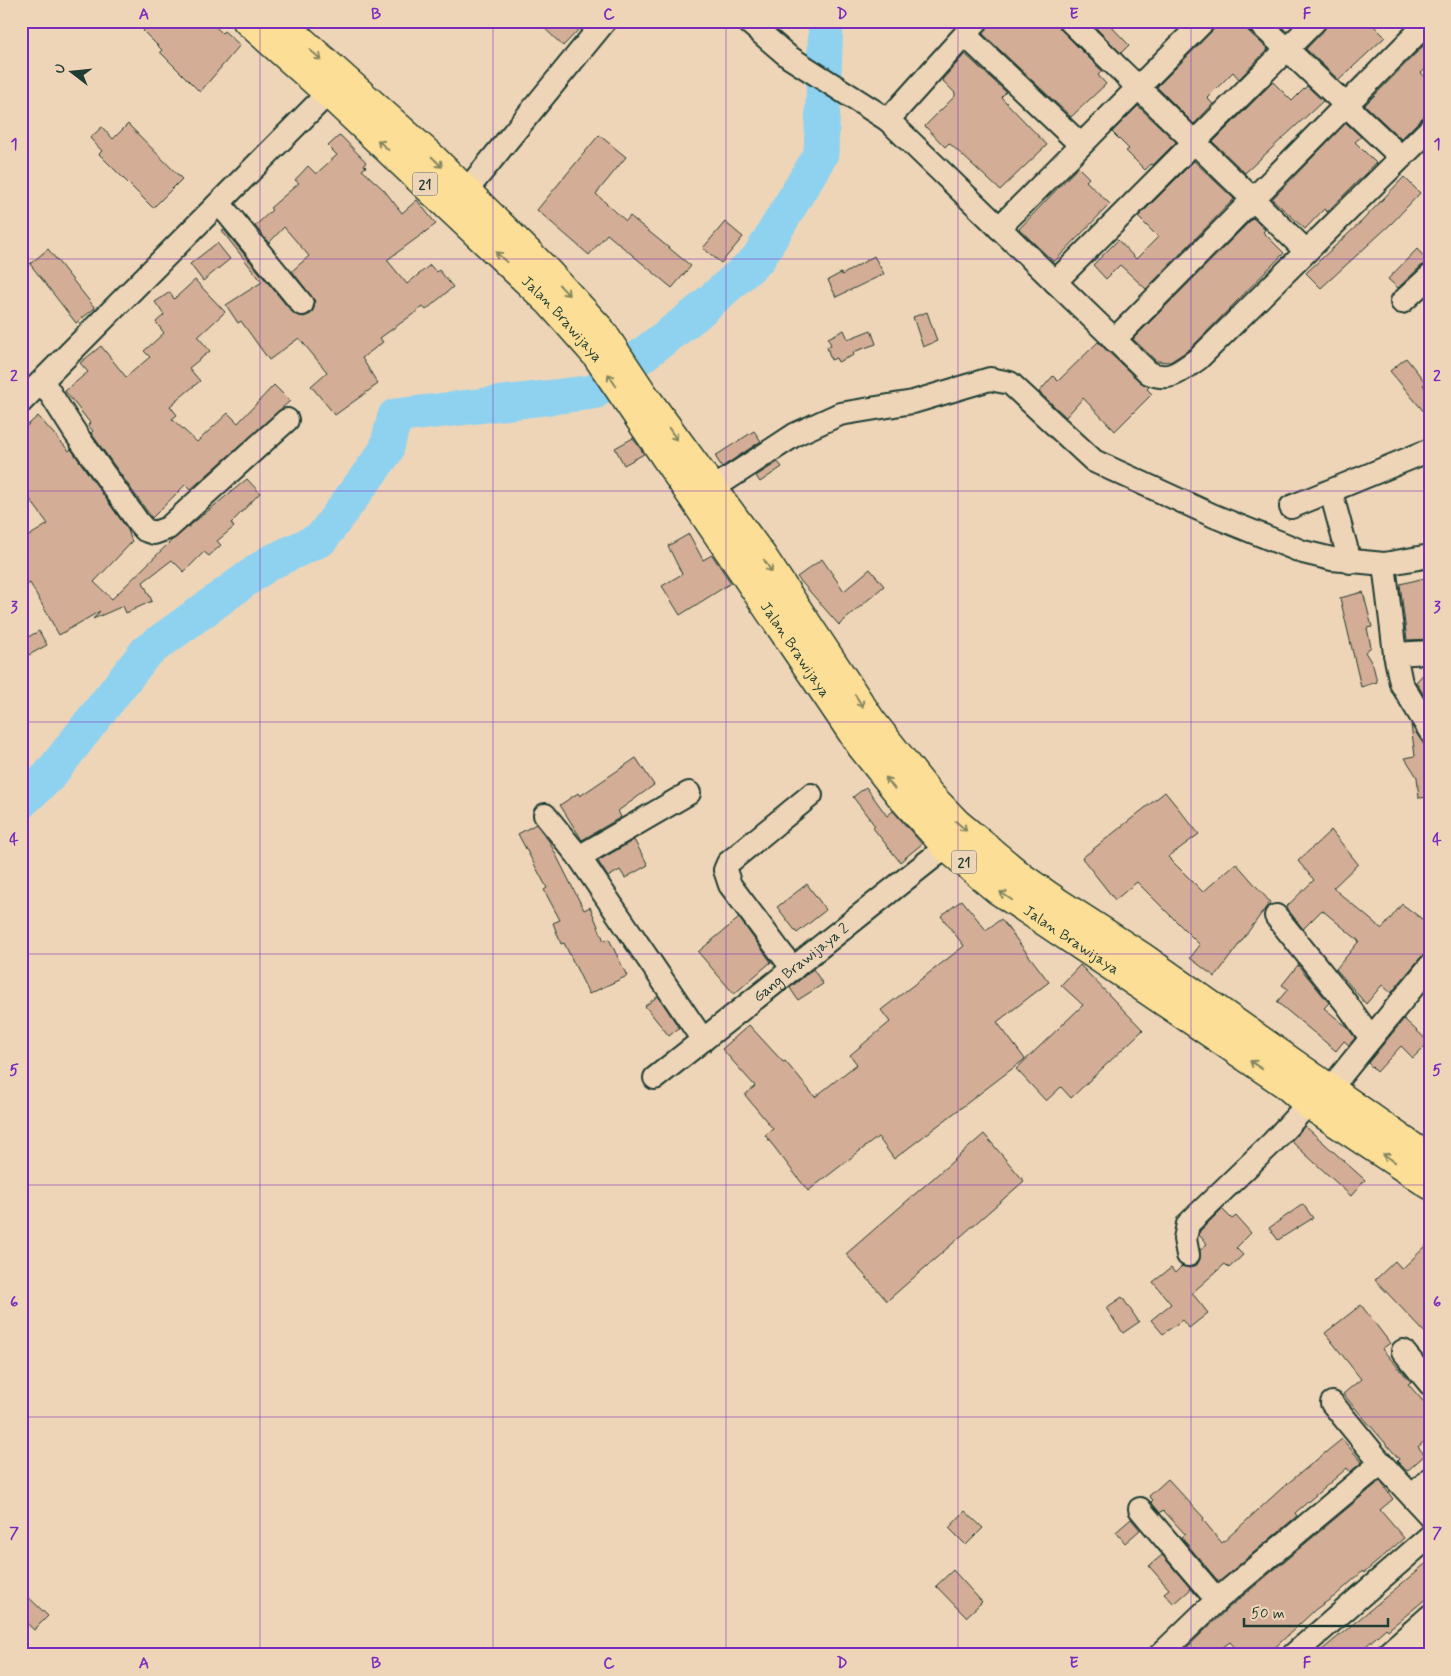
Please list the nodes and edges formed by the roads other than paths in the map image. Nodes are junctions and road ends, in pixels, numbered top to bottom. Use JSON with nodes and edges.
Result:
{"nodes":[{"id":1,"x":247,"y":21,"type":"edge"},
{"id":2,"x":280,"y":21,"type":"edge"},
{"id":3,"x":605,"y":21,"type":"edge"},
{"id":4,"x":747,"y":21,"type":"edge"},
{"id":5,"x":1071,"y":21,"type":"edge"},
{"id":6,"x":1204,"y":21,"type":"edge"},
{"id":7,"x":1257,"y":21,"type":"edge"},
{"id":8,"x":1315,"y":21,"type":"edge"},
{"id":9,"x":1428,"y":21,"type":"edge"},
{"id":10,"x":971,"y":28,"type":"edge"},
{"id":11,"x":1287,"y":49,"type":"junction"},
{"id":12,"x":336,"y":86,"type":"junction"},
{"id":13,"x":1138,"y":87,"type":"junction"},
{"id":14,"x":1345,"y":104,"type":"junction"},
{"id":15,"x":888,"y":120,"type":"junction"},
{"id":16,"x":1430,"y":129,"type":"edge"},
{"id":17,"x":1195,"y":142,"type":"junction"},
{"id":18,"x":1081,"y":145,"type":"junction"},
{"id":19,"x":1401,"y":157,"type":"junction"},
{"id":20,"x":466,"y":191,"type":"junction"},
{"id":21,"x":1252,"y":198,"type":"junction"},
{"id":22,"x":219,"y":203,"type":"junction"},
{"id":23,"x":999,"y":228,"type":"junction"},
{"id":24,"x":1306,"y":250,"type":"junction"},
{"id":25,"x":1430,"y":276,"type":"edge"},
{"id":26,"x":1055,"y":282,"type":"junction"},
{"id":27,"x":1402,"y":302,"type":"dead end"},
{"id":28,"x":302,"y":304,"type":"dead end"},
{"id":29,"x":1114,"y":340,"type":"junction"},
{"id":30,"x":603,"y":350,"type":"junction"},
{"id":31,"x":43,"y":382,"type":"junction"},
{"id":32,"x":21,"y":402,"type":"edge"},
{"id":33,"x":640,"y":406,"type":"junction"},
{"id":34,"x":287,"y":420,"type":"dead end"},
{"id":35,"x":1430,"y":450,"type":"edge"},
{"id":36,"x":712,"y":490,"type":"junction"},
{"id":37,"x":1332,"y":492,"type":"junction"},
{"id":38,"x":1291,"y":507,"type":"dead end"},
{"id":39,"x":1430,"y":556,"type":"edge"},
{"id":40,"x":1350,"y":562,"type":"junction"},
{"id":41,"x":1384,"y":564,"type":"junction"},
{"id":42,"x":1430,"y":652,"type":"edge"},
{"id":43,"x":1395,"y":654,"type":"junction"},
{"id":44,"x":1430,"y":732,"type":"edge"},
{"id":45,"x":689,"y":793,"type":"dead end"},
{"id":46,"x":811,"y":795,"type":"dead end"},
{"id":47,"x":545,"y":815,"type":"dead end"},
{"id":48,"x":946,"y":847,"type":"junction"},
{"id":49,"x":579,"y":857,"type":"junction"},
{"id":50,"x":1276,"y":916,"type":"dead end"},
{"id":51,"x":1430,"y":966,"type":"edge"},
{"id":52,"x":793,"y":969,"type":"junction"},
{"id":53,"x":1371,"y":1038,"type":"junction"},
{"id":54,"x":703,"y":1040,"type":"junction"},
{"id":55,"x":1291,"y":1076,"type":"junction"},
{"id":56,"x":655,"y":1078,"type":"dead end"},
{"id":57,"x":1330,"y":1089,"type":"junction"},
{"id":58,"x":1308,"y":1104,"type":"junction"},
{"id":59,"x":1430,"y":1159,"type":"edge"},
{"id":60,"x":1430,"y":1185,"type":"edge"},
{"id":61,"x":1188,"y":1255,"type":"dead end"},
{"id":62,"x":1403,"y":1351,"type":"dead end"},
{"id":63,"x":1430,"y":1384,"type":"edge"},
{"id":64,"x":1332,"y":1404,"type":"dead end"},
{"id":65,"x":1381,"y":1463,"type":"junction"},
{"id":66,"x":1430,"y":1479,"type":"edge"},
{"id":67,"x":1412,"y":1496,"type":"junction"},
{"id":68,"x":1140,"y":1509,"type":"dead end"},
{"id":69,"x":1430,"y":1516,"type":"edge"},
{"id":70,"x":1430,"y":1536,"type":"edge"},
{"id":71,"x":1217,"y":1600,"type":"junction"},
{"id":72,"x":1430,"y":1616,"type":"edge"},
{"id":73,"x":1410,"y":1633,"type":"junction"},
{"id":74,"x":1430,"y":1654,"type":"edge"},
{"id":75,"x":1160,"y":1655,"type":"edge"},
{"id":76,"x":1293,"y":1655,"type":"edge"},
{"id":77,"x":1386,"y":1655,"type":"edge"}],
"edges":[{"from":1,"to":12,"type":"highway","name":"Jalan Brawijaya","number":"21"},
{"from":2,"to":12,"type":"highway","name":"Jalan Brawijaya","number":"21","one_way":true},
{"from":3,"to":20,"type":"street"},
{"from":4,"to":15,"type":"street"},
{"from":5,"to":13,"type":"street"},
{"from":6,"to":13,"type":"street"},
{"from":7,"to":11,"type":"street"},
{"from":8,"to":11,"type":"street"},
{"from":9,"to":14,"type":"street"},
{"from":10,"to":15,"type":"street"},
{"from":10,"to":18,"type":"street"},
{"from":11,"to":14,"type":"street"},
{"from":11,"to":17,"type":"street"},
{"from":12,"to":20,"type":"highway","name":"Jalan Brawijaya","number":"21","one_way":true},
{"from":12,"to":22,"type":"street"},
{"from":30,"to":12,"type":"highway","name":"Jalan Brawijaya","number":"21","one_way":true},
{"from":13,"to":17,"type":"street"},
{"from":13,"to":18,"type":"street"},
{"from":14,"to":19,"type":"street"},
{"from":14,"to":21,"type":"street"},
{"from":15,"to":23,"type":"street"},
{"from":16,"to":19,"type":"street"},
{"from":17,"to":21,"type":"street"},
{"from":17,"to":26,"type":"street"},
{"from":18,"to":23,"type":"street"},
{"from":19,"to":24,"type":"street"},
{"from":20,"to":30,"type":"highway","name":"Jalan Brawijaya","number":"21","one_way":true},
{"from":21,"to":24,"type":"street"},
{"from":21,"to":29,"type":"street"},
{"from":22,"to":28,"type":"street"},
{"from":22,"to":31,"type":"street"},
{"from":23,"to":26,"type":"street"},
{"from":24,"to":29,"type":"street"},
{"from":25,"to":27,"type":"street"},
{"from":26,"to":29,"type":"street"},
{"from":30,"to":33,"type":"highway","name":"Jalan Brawijaya","number":"21"},
{"from":31,"to":32,"type":"street"},
{"from":31,"to":34,"type":"street"},
{"from":33,"to":36,"type":"highway","name":"Jalan Brawijaya","number":"21","one_way":true},
{"from":48,"to":33,"type":"highway","name":"Jalan Brawijaya","number":"21","one_way":true},
{"from":35,"to":37,"type":"street"},
{"from":36,"to":40,"type":"street"},
{"from":36,"to":55,"type":"highway","name":"Jalan Brawijaya","number":"21","one_way":true},
{"from":37,"to":38,"type":"street"},
{"from":37,"to":40,"type":"street"},
{"from":39,"to":41,"type":"street"},
{"from":40,"to":41,"type":"street"},
{"from":41,"to":43,"type":"street"},
{"from":42,"to":43,"type":"street"},
{"from":43,"to":44,"type":"street"},
{"from":45,"to":49,"type":"street"},
{"from":46,"to":52,"type":"street"},
{"from":47,"to":49,"type":"street"},
{"from":48,"to":52,"type":"street","name":"Gang Brawijaya 2"},
{"from":55,"to":48,"type":"highway","name":"Jalan Brawijaya","number":"21","one_way":true},
{"from":49,"to":54,"type":"street"},
{"from":50,"to":53,"type":"street"},
{"from":51,"to":53,"type":"street"},
{"from":52,"to":54,"type":"street","name":"Gang Brawijaya 2"},
{"from":53,"to":57,"type":"street"},
{"from":54,"to":56,"type":"street","name":"Gang Brawijaya 2"},
{"from":55,"to":57,"type":"highway","name":"Jalan Brawijaya","number":"21"},
{"from":55,"to":58,"type":"highway","name":"Jalan Brawijaya","number":"21"},
{"from":57,"to":59,"type":"highway","name":"Jalan Brawijaya","number":"21"},
{"from":60,"to":58,"type":"highway","name":"Jalan Brawijaya","number":"21","one_way":true},
{"from":58,"to":61,"type":"street"},
{"from":62,"to":63,"type":"street"},
{"from":64,"to":65,"type":"street"},
{"from":65,"to":67,"type":"street"},
{"from":65,"to":71,"type":"street"},
{"from":66,"to":67,"type":"street"},
{"from":67,"to":69,"type":"street"},
{"from":68,"to":71,"type":"street"},
{"from":70,"to":76,"type":"street"},
{"from":71,"to":75,"type":"street"},
{"from":72,"to":73,"type":"street"},
{"from":73,"to":74,"type":"street"},
{"from":73,"to":77,"type":"street"}]}
